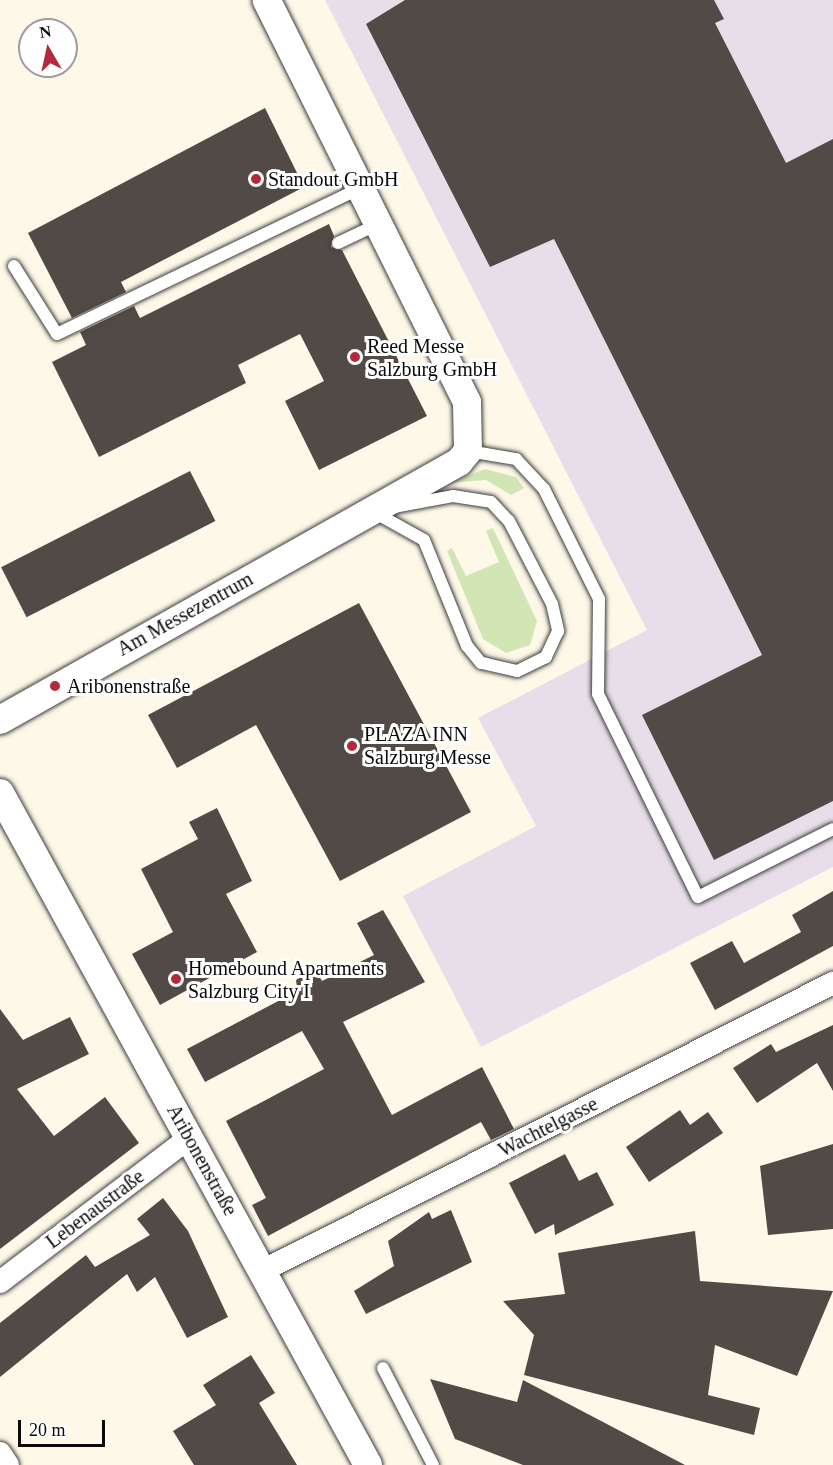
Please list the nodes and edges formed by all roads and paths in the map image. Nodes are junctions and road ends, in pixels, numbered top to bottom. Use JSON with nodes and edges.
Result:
{"nodes":[{"id":1,"x":267,"y":0,"type":"edge"},
{"id":2,"x":360,"y":188,"type":"junction"},
{"id":3,"x":378,"y":224,"type":"junction"},
{"id":4,"x":338,"y":243,"type":"dead end"},
{"id":5,"x":14,"y":266,"type":"dead end"},
{"id":6,"x":470,"y":415,"type":"junction"},
{"id":7,"x":468,"y":451,"type":"junction"},
{"id":8,"x":372,"y":511,"type":"junction"},
{"id":9,"x":0,"y":720,"type":"edge"},
{"id":10,"x":0,"y":793,"type":"edge"},
{"id":11,"x":833,"y":830,"type":"edge"},
{"id":12,"x":833,"y":983,"type":"edge"},
{"id":13,"x":190,"y":1137,"type":"junction"},
{"id":14,"x":262,"y":1271,"type":"junction"},
{"id":15,"x":0,"y":1282,"type":"edge"},
{"id":16,"x":383,"y":1368,"type":"dead end"},
{"id":17,"x":0,"y":1453,"type":"edge"},
{"id":18,"x":8,"y":1465,"type":"edge"},
{"id":19,"x":368,"y":1465,"type":"edge"},
{"id":20,"x":434,"y":1465,"type":"edge"}],
"edges":[{"from":1,"to":2,"type":"street"},
{"from":2,"to":3,"type":"street"},
{"from":2,"to":5,"type":"lane"},
{"from":3,"to":4,"type":"lane"},
{"from":3,"to":6,"type":"street"},
{"from":6,"to":7,"type":"street"},
{"from":6,"to":8,"type":"street","name":"Am Messezentrum"},
{"from":7,"to":8,"type":"street","name":"Am Messezentrum"},
{"from":7,"to":11,"type":"lane"},
{"from":8,"to":8,"type":"lane"},
{"from":8,"to":9,"type":"street","name":"Am Messezentrum"},
{"from":10,"to":13,"type":"street","name":"Aribonenstraße"},
{"from":12,"to":14,"type":"street","name":"Wachtelgasse"},
{"from":13,"to":14,"type":"street","name":"Aribonenstraße"},
{"from":13,"to":15,"type":"street","name":"Lebenaustraße"},
{"from":14,"to":19,"type":"street","name":"Aribonenstraße"},
{"from":16,"to":20,"type":"lane"},
{"from":17,"to":18,"type":"street"}]}
